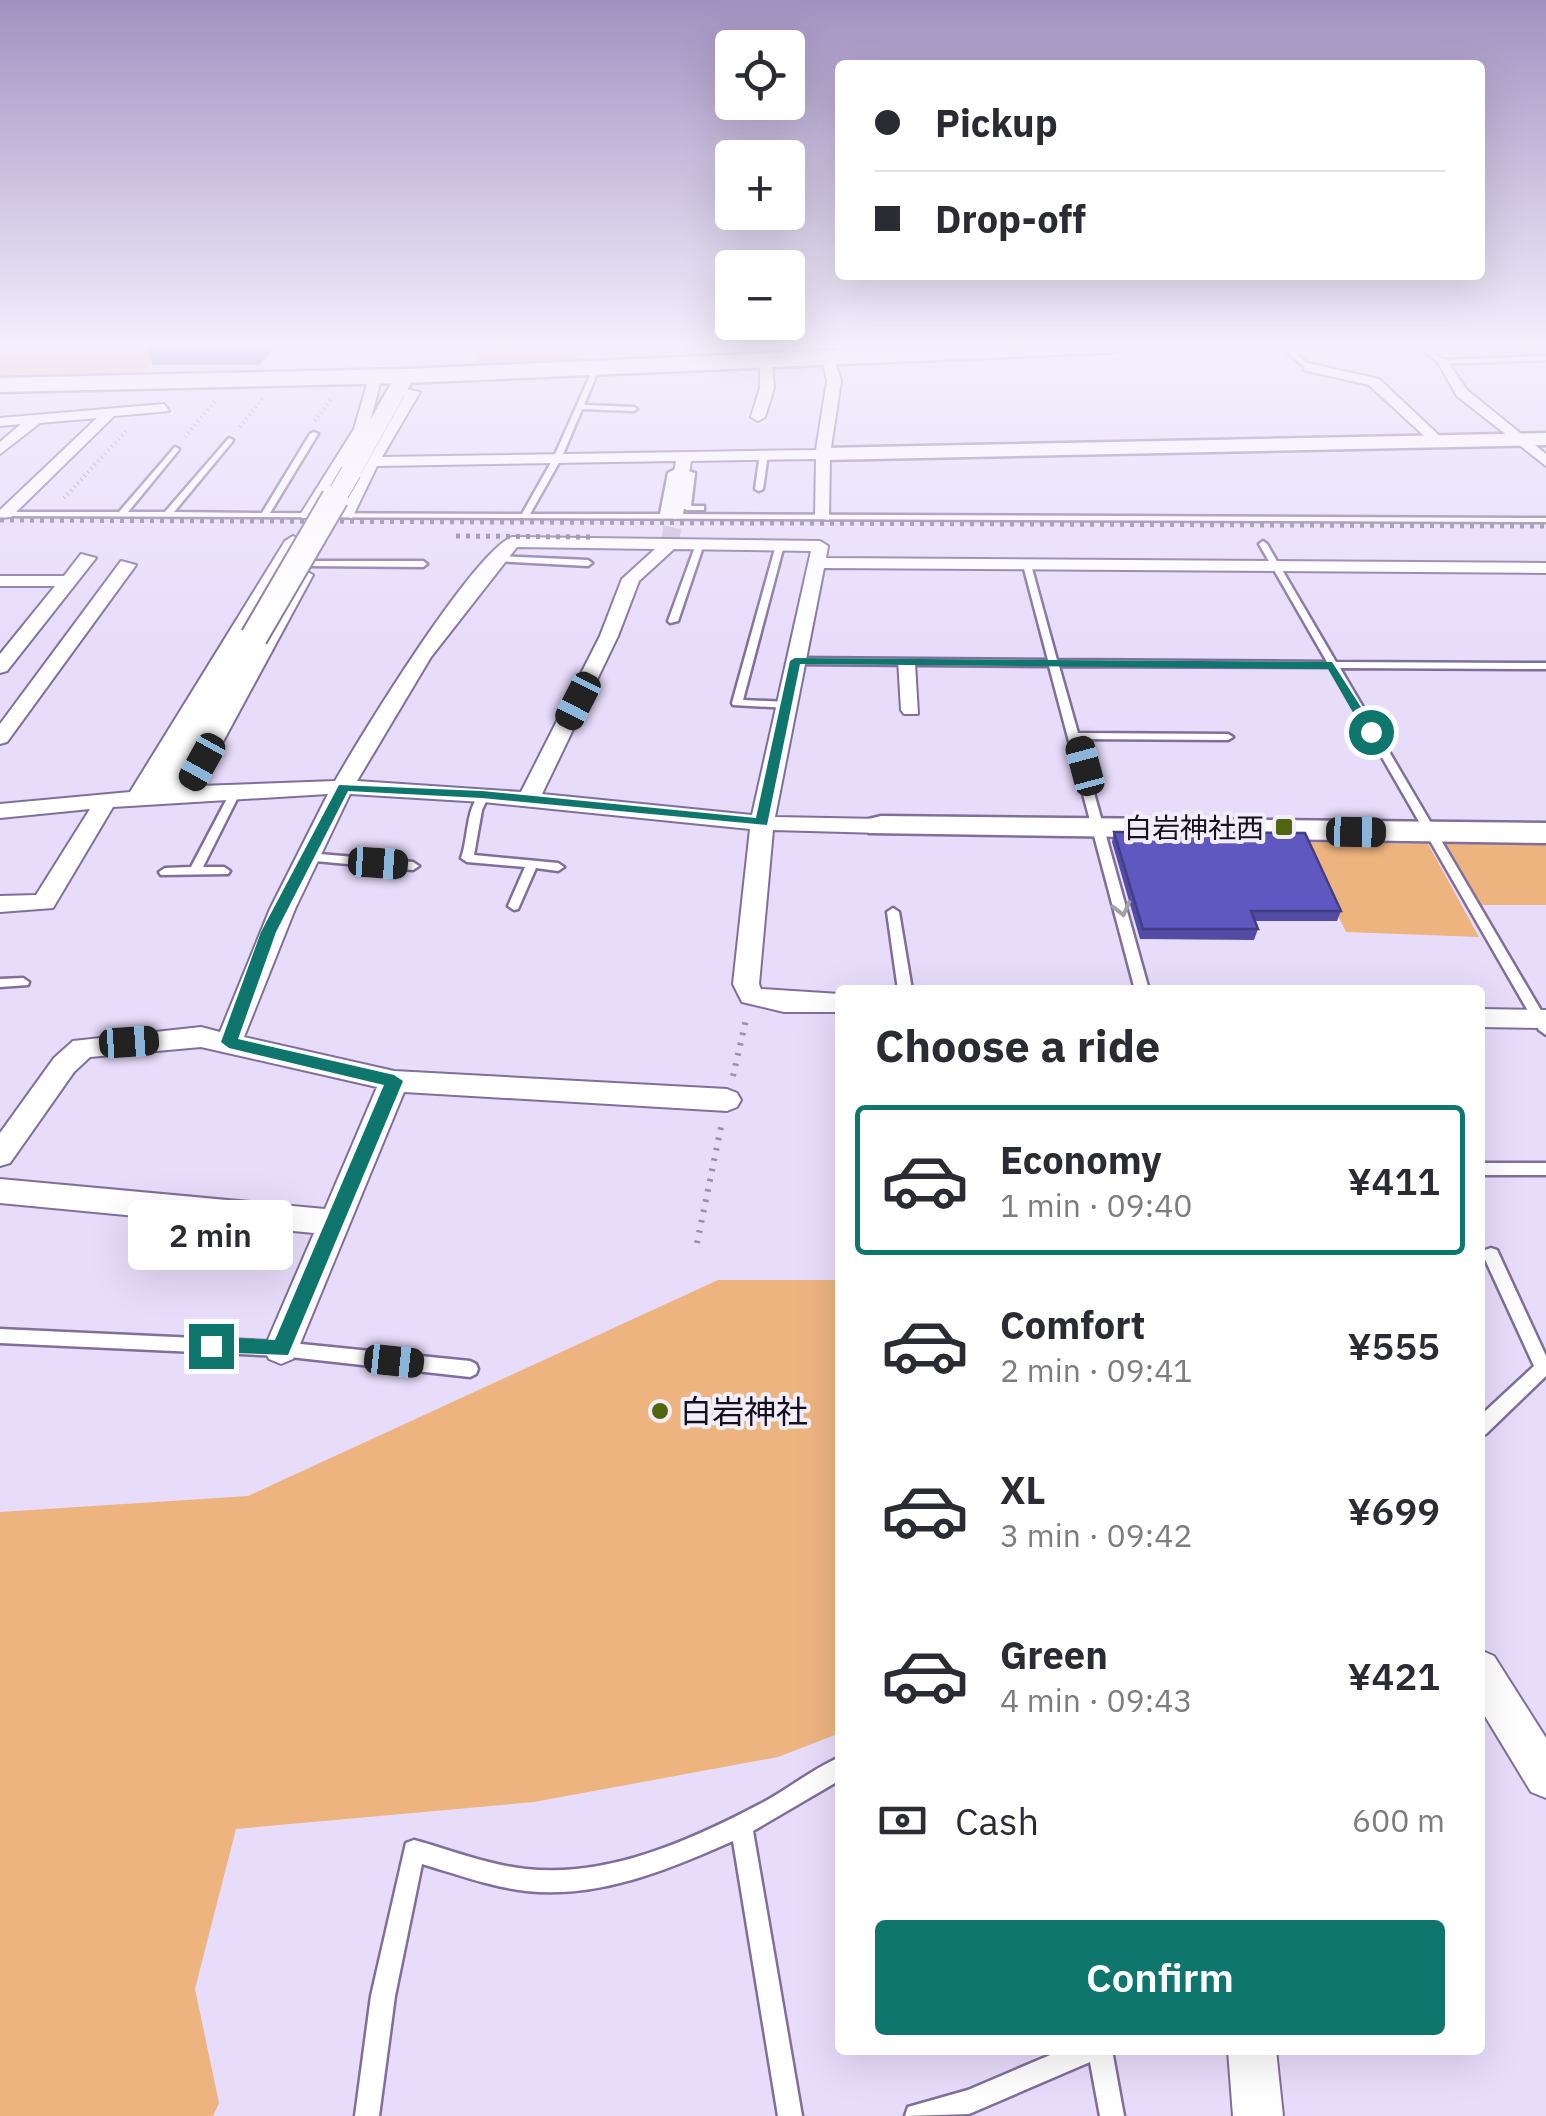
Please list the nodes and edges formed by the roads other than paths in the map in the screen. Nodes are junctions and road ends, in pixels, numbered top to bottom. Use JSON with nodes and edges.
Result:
{"nodes":[{"id":1,"x":78,"y":444,"type":"edge"},
{"id":2,"x":226,"y":444,"type":"edge"},
{"id":3,"x":308,"y":444,"type":"edge"},
{"id":4,"x":352,"y":444,"type":"edge"},
{"id":5,"x":372,"y":444,"type":"edge"},
{"id":6,"x":564,"y":444,"type":"edge"},
{"id":7,"x":825,"y":444,"type":"edge"},
{"id":8,"x":1308,"y":444,"type":"edge"},
{"id":9,"x":1524,"y":444,"type":"edge"},
{"id":10,"x":175,"y":449,"type":"road end"},
{"id":11,"x":764,"y":454,"type":"junction"},
{"id":12,"x":823,"y":454,"type":"junction"},
{"id":13,"x":557,"y":459,"type":"junction"},
{"id":14,"x":1546,"y":461,"type":"edge"},
{"id":15,"x":686,"y":465,"type":"junction"},
{"id":16,"x":361,"y":467,"type":"junction"},
{"id":17,"x":759,"y":488,"type":"dead end"},
{"id":18,"x":2,"y":514,"type":"edge"},
{"id":19,"x":122,"y":514,"type":"junction"},
{"id":20,"x":168,"y":514,"type":"junction"},
{"id":21,"x":265,"y":515,"type":"junction"},
{"id":22,"x":308,"y":515,"type":"junction"},
{"id":23,"x":346,"y":515,"type":"junction"},
{"id":24,"x":670,"y":515,"type":"junction"},
{"id":25,"x":525,"y":516,"type":"junction"},
{"id":26,"x":726,"y":517,"type":"junction"},
{"id":27,"x":823,"y":517,"type":"junction"},
{"id":28,"x":1546,"y":520,"type":"edge"},
{"id":29,"x":293,"y":541,"type":"dead end"},
{"id":30,"x":700,"y":544,"type":"junction"},
{"id":31,"x":1263,"y":544,"type":"dead end"},
{"id":32,"x":669,"y":545,"type":"tunnel mouth"},
{"id":33,"x":780,"y":545,"type":"junction"},
{"id":34,"x":87,"y":558,"type":"dead end"},
{"id":35,"x":497,"y":559,"type":"junction"},
{"id":36,"x":817,"y":562,"type":"junction"},
{"id":37,"x":588,"y":563,"type":"dead end"},
{"id":38,"x":423,"y":564,"type":"dead end"},
{"id":39,"x":127,"y":565,"type":"dead end"},
{"id":40,"x":310,"y":565,"type":"junction"},
{"id":41,"x":1028,"y":565,"type":"junction"},
{"id":42,"x":1276,"y":566,"type":"junction"},
{"id":43,"x":1546,"y":568,"type":"edge"},
{"id":44,"x":276,"y":569,"type":"junction"},
{"id":45,"x":0,"y":581,"type":"edge"},
{"id":46,"x":69,"y":581,"type":"junction"},
{"id":47,"x":672,"y":621,"type":"dead end"},
{"id":48,"x":8,"y":648,"type":"edge"},
{"id":49,"x":795,"y":661,"type":"junction"},
{"id":50,"x":904,"y":663,"type":"junction"},
{"id":51,"x":1057,"y":664,"type":"junction"},
{"id":52,"x":1332,"y":666,"type":"junction"},
{"id":53,"x":1546,"y":666,"type":"edge"},
{"id":54,"x":0,"y":667,"type":"edge"},
{"id":55,"x":788,"y":704,"type":"junction"},
{"id":56,"x":911,"y":710,"type":"dead end"},
{"id":57,"x":1076,"y":736,"type":"junction"},
{"id":58,"x":0,"y":738,"type":"edge"},
{"id":59,"x":1228,"y":738,"type":"dead end"},
{"id":60,"x":343,"y":787,"type":"junction"},
{"id":61,"x":236,"y":792,"type":"junction"},
{"id":62,"x":482,"y":794,"type":"junction"},
{"id":63,"x":161,"y":795,"type":"junction"},
{"id":64,"x":529,"y":799,"type":"junction"},
{"id":65,"x":106,"y":800,"type":"junction"},
{"id":66,"x":0,"y":811,"type":"edge"},
{"id":67,"x":762,"y":822,"type":"junction"},
{"id":68,"x":881,"y":826,"type":"joint"},
{"id":69,"x":1101,"y":828,"type":"junction"},
{"id":70,"x":1429,"y":832,"type":"junction"},
{"id":71,"x":1546,"y":833,"type":"edge"},
{"id":72,"x":308,"y":857,"type":"junction"},
{"id":73,"x":532,"y":864,"type":"junction"},
{"id":74,"x":413,"y":866,"type":"dead end"},
{"id":75,"x":558,"y":866,"type":"dead end"},
{"id":76,"x":224,"y":871,"type":"dead end"},
{"id":77,"x":165,"y":872,"type":"dead end"},
{"id":78,"x":195,"y":872,"type":"junction"},
{"id":79,"x":0,"y":904,"type":"edge"},
{"id":80,"x":514,"y":906,"type":"dead end"},
{"id":81,"x":892,"y":912,"type":"dead end"},
{"id":82,"x":22,"y":982,"type":"dead end"},
{"id":83,"x":0,"y":983,"type":"edge"},
{"id":84,"x":903,"y":985,"type":"edge"},
{"id":85,"x":1141,"y":985,"type":"edge"},
{"id":86,"x":835,"y":1004,"type":"edge"},
{"id":87,"x":1485,"y":1018,"type":"edge"},
{"id":88,"x":1544,"y":1023,"type":"edge"},
{"id":89,"x":229,"y":1042,"type":"junction"},
{"id":90,"x":394,"y":1081,"type":"junction"},
{"id":91,"x":727,"y":1100,"type":"dead end"},
{"id":92,"x":0,"y":1155,"type":"edge"},
{"id":93,"x":1485,"y":1169,"type":"edge"},
{"id":94,"x":1546,"y":1169,"type":"edge"},
{"id":95,"x":0,"y":1191,"type":"edge"},
{"id":96,"x":333,"y":1222,"type":"junction"},
{"id":97,"x":1492,"y":1255,"type":"dead end"},
{"id":98,"x":0,"y":1336,"type":"edge"},
{"id":99,"x":281,"y":1348,"type":"junction"},
{"id":100,"x":1544,"y":1367,"type":"edge"},
{"id":101,"x":470,"y":1369,"type":"dead end"},
{"id":102,"x":1485,"y":1423,"type":"edge"},
{"id":103,"x":1485,"y":1678,"type":"edge"},
{"id":104,"x":835,"y":1772,"type":"edge"},
{"id":105,"x":1546,"y":1776,"type":"edge"},
{"id":106,"x":742,"y":1824,"type":"junction"},
{"id":107,"x":1078,"y":2055,"type":"edge"},
{"id":108,"x":1101,"y":2055,"type":"edge"},
{"id":109,"x":1252,"y":2055,"type":"edge"},
{"id":110,"x":366,"y":2116,"type":"edge"},
{"id":111,"x":790,"y":2116,"type":"edge"},
{"id":112,"x":917,"y":2116,"type":"edge"},
{"id":113,"x":1112,"y":2116,"type":"edge"},
{"id":114,"x":1258,"y":2116,"type":"edge"}],
"edges":[{"from":1,"to":18,"type":"street"},
{"from":2,"to":20,"type":"lane"},
{"from":3,"to":21,"type":"lane"},
{"from":4,"to":22,"type":"street"},
{"from":5,"to":16,"type":"street"},
{"from":6,"to":13,"type":"lane"},
{"from":7,"to":12,"type":"street"},
{"from":8,"to":12,"type":"street"},
{"from":9,"to":14,"type":"street"},
{"from":10,"to":19,"type":"lane"},
{"from":11,"to":12,"type":"street"},
{"from":11,"to":15,"type":"street"},
{"from":11,"to":17,"type":"lane"},
{"from":12,"to":27,"type":"street"},
{"from":13,"to":15,"type":"street"},
{"from":13,"to":16,"type":"street"},
{"from":13,"to":25,"type":"lane"},
{"from":15,"to":24,"type":"street"},
{"from":15,"to":26,"type":"lane"},
{"from":16,"to":23,"type":"street"},
{"from":16,"to":63,"type":"street","bridge":true},
{"from":18,"to":19,"type":"lane"},
{"from":19,"to":20,"type":"lane"},
{"from":20,"to":21,"type":"lane"},
{"from":21,"to":22,"type":"lane"},
{"from":22,"to":23,"type":"lane"},
{"from":23,"to":25,"type":"lane"},
{"from":24,"to":25,"type":"lane"},
{"from":24,"to":26,"type":"lane"},
{"from":26,"to":27,"type":"lane"},
{"from":27,"to":28,"type":"lane"},
{"from":29,"to":44,"type":"street"},
{"from":30,"to":33,"type":"street"},
{"from":30,"to":35,"type":"street"},
{"from":30,"to":47,"type":"lane"},
{"from":31,"to":42,"type":"lane"},
{"from":32,"to":64,"type":"street"},
{"from":33,"to":36,"type":"street"},
{"from":33,"to":55,"type":"lane"},
{"from":34,"to":46,"type":"street"},
{"from":35,"to":37,"type":"lane"},
{"from":35,"to":60,"type":"street"},
{"from":36,"to":41,"type":"street"},
{"from":36,"to":49,"type":"street"},
{"from":38,"to":40,"type":"lane"},
{"from":39,"to":58,"type":"street"},
{"from":40,"to":44,"type":"street"},
{"from":40,"to":63,"type":"street"},
{"from":41,"to":42,"type":"street"},
{"from":41,"to":51,"type":"lane"},
{"from":42,"to":43,"type":"street"},
{"from":42,"to":52,"type":"lane"},
{"from":44,"to":63,"type":"street"},
{"from":45,"to":46,"type":"street"},
{"from":46,"to":48,"type":"street"},
{"from":48,"to":54,"type":"street"},
{"from":49,"to":50,"type":"lane"},
{"from":49,"to":55,"type":"street"},
{"from":50,"to":51,"type":"lane"},
{"from":50,"to":56,"type":"street"},
{"from":51,"to":52,"type":"lane"},
{"from":51,"to":57,"type":"lane"},
{"from":52,"to":53,"type":"lane"},
{"from":52,"to":70,"type":"lane"},
{"from":55,"to":67,"type":"street"},
{"from":57,"to":59,"type":"lane"},
{"from":57,"to":69,"type":"lane"},
{"from":60,"to":61,"type":"street"},
{"from":60,"to":62,"type":"street"},
{"from":60,"to":72,"type":"street"},
{"from":61,"to":63,"type":"street"},
{"from":61,"to":78,"type":"lane"},
{"from":62,"to":64,"type":"street"},
{"from":62,"to":73,"type":"lane"},
{"from":63,"to":65,"type":"street"},
{"from":64,"to":67,"type":"street"},
{"from":65,"to":66,"type":"street"},
{"from":65,"to":79,"type":"street"},
{"from":67,"to":68,"type":"street"},
{"from":67,"to":86,"type":"street"},
{"from":68,"to":69,"type":"street"},
{"from":69,"to":70,"type":"street"},
{"from":69,"to":85,"type":"lane","one_way":true},
{"from":70,"to":71,"type":"street"},
{"from":70,"to":88,"type":"lane"},
{"from":72,"to":74,"type":"lane"},
{"from":72,"to":89,"type":"street"},
{"from":73,"to":75,"type":"lane"},
{"from":73,"to":80,"type":"lane"},
{"from":76,"to":78,"type":"lane"},
{"from":77,"to":78,"type":"lane"},
{"from":81,"to":84,"type":"lane"},
{"from":82,"to":83,"type":"lane"},
{"from":87,"to":88,"type":"street"},
{"from":89,"to":90,"type":"street"},
{"from":89,"to":92,"type":"street"},
{"from":90,"to":91,"type":"street"},
{"from":90,"to":96,"type":"street"},
{"from":93,"to":94,"type":"lane"},
{"from":95,"to":96,"type":"street"},
{"from":96,"to":99,"type":"street"},
{"from":97,"to":100,"type":"lane"},
{"from":98,"to":99,"type":"lane"},
{"from":99,"to":101,"type":"lane"},
{"from":100,"to":102,"type":"lane"},
{"from":103,"to":105,"type":"street"},
{"from":104,"to":106,"type":"lane"},
{"from":106,"to":110,"type":"lane"},
{"from":106,"to":111,"type":"lane"},
{"from":107,"to":112,"type":"lane"},
{"from":108,"to":113,"type":"lane"},
{"from":109,"to":114,"type":"street"}]}
